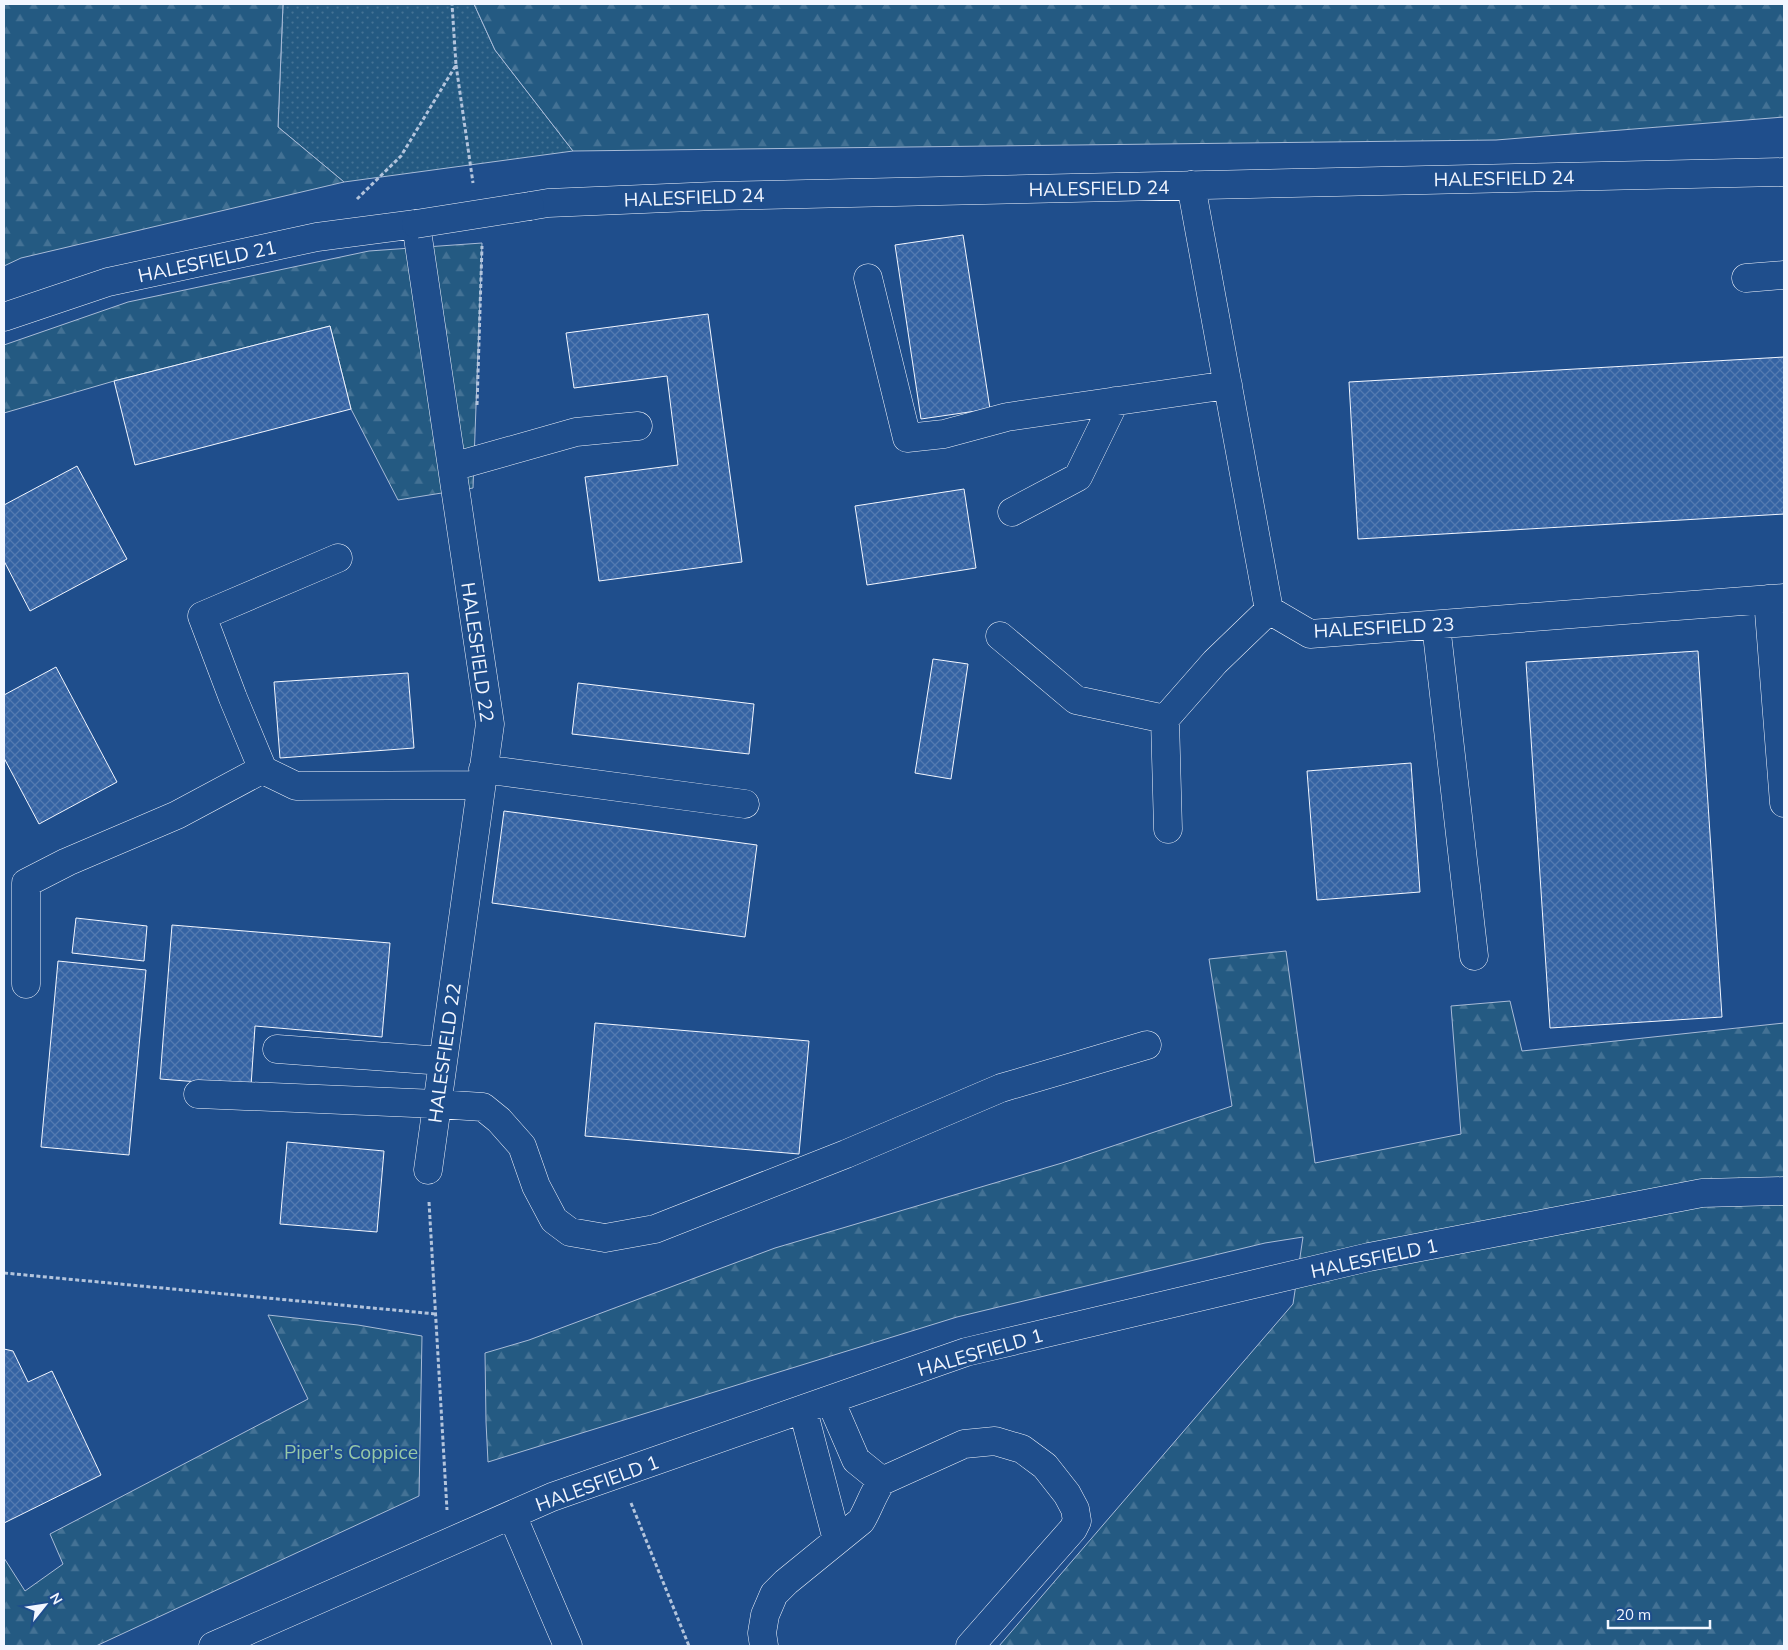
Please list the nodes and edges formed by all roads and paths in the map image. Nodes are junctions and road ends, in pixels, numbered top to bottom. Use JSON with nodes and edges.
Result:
{"nodes":[{"id":1,"x":452,"y":4,"type":"edge"},
{"id":2,"x":456,"y":65,"type":"junction"},
{"id":3,"x":1784,"y":172,"type":"edge"},
{"id":4,"x":1191,"y":186,"type":"junction"},
{"id":5,"x":474,"y":187,"type":"dead end"},
{"id":6,"x":352,"y":204,"type":"dead end"},
{"id":7,"x":416,"y":224,"type":"junction"},
{"id":8,"x":482,"y":243,"type":"dead end"},
{"id":9,"x":1784,"y":275,"type":"edge"},
{"id":10,"x":868,"y":278,"type":"dead end"},
{"id":11,"x":1746,"y":278,"type":"dead end"},
{"id":12,"x":4,"y":317,"type":"edge"},
{"id":13,"x":1228,"y":385,"type":"junction"},
{"id":14,"x":1115,"y":401,"type":"junction"},
{"id":15,"x":477,"y":411,"type":"dead end"},
{"id":16,"x":638,"y":426,"type":"dead end"},
{"id":17,"x":452,"y":467,"type":"junction"},
{"id":18,"x":1012,"y":512,"type":"dead end"},
{"id":19,"x":338,"y":558,"type":"dead end"},
{"id":20,"x":1776,"y":598,"type":"edge"},
{"id":21,"x":1269,"y":610,"type":"junction"},
{"id":22,"x":1436,"y":625,"type":"junction"},
{"id":23,"x":1000,"y":636,"type":"dead end"},
{"id":24,"x":1166,"y":719,"type":"junction"},
{"id":25,"x":263,"y":769,"type":"junction"},
{"id":26,"x":482,"y":777,"type":"junction"},
{"id":27,"x":1784,"y":803,"type":"edge"},
{"id":28,"x":745,"y":804,"type":"dead end"},
{"id":29,"x":1168,"y":829,"type":"dead end"},
{"id":30,"x":1474,"y":956,"type":"dead end"},
{"id":31,"x":26,"y":984,"type":"dead end"},
{"id":32,"x":1146,"y":1045,"type":"dead end"},
{"id":33,"x":277,"y":1049,"type":"dead end"},
{"id":34,"x":443,"y":1061,"type":"junction"},
{"id":35,"x":198,"y":1094,"type":"dead end"},
{"id":36,"x":437,"y":1104,"type":"junction"},
{"id":37,"x":428,"y":1170,"type":"joint"},
{"id":38,"x":1784,"y":1191,"type":"edge"},
{"id":39,"x":4,"y":1273,"type":"edge"},
{"id":40,"x":436,"y":1314,"type":"junction"},
{"id":41,"x":830,"y":1400,"type":"junction"},
{"id":42,"x":803,"y":1410,"type":"junction"},
{"id":43,"x":619,"y":1474,"type":"junction"},
{"id":44,"x":882,"y":1480,"type":"junction"},
{"id":45,"x":512,"y":1516,"type":"junction"},
{"id":46,"x":837,"y":1540,"type":"junction"},
{"id":47,"x":449,"y":1543,"type":"junction"},
{"id":48,"x":213,"y":1646,"type":"edge"},
{"id":49,"x":568,"y":1646,"type":"edge"},
{"id":50,"x":689,"y":1646,"type":"edge"},
{"id":51,"x":764,"y":1646,"type":"edge"},
{"id":52,"x":970,"y":1646,"type":"edge"}],
"edges":[{"from":1,"to":2,"type":"path"},
{"from":2,"to":5,"type":"path"},
{"from":2,"to":6,"type":"path"},
{"from":3,"to":4,"type":"street","name":"HALESFIELD 24"},
{"from":4,"to":7,"type":"street","name":"HALESFIELD 24","bridge":true},
{"from":4,"to":13,"type":"street"},
{"from":7,"to":12,"type":"street","name":"HALESFIELD 21"},
{"from":7,"to":17,"type":"street","name":"HALESFIELD 22"},
{"from":8,"to":15,"type":"path"},
{"from":9,"to":11,"type":"street"},
{"from":10,"to":14,"type":"street"},
{"from":13,"to":14,"type":"street"},
{"from":13,"to":21,"type":"street"},
{"from":14,"to":18,"type":"street"},
{"from":16,"to":17,"type":"street"},
{"from":17,"to":26,"type":"street","name":"HALESFIELD 22"},
{"from":19,"to":25,"type":"street"},
{"from":20,"to":22,"type":"street","name":"HALESFIELD 23"},
{"from":20,"to":27,"type":"street"},
{"from":21,"to":22,"type":"street","name":"HALESFIELD 23"},
{"from":21,"to":24,"type":"street"},
{"from":22,"to":30,"type":"street"},
{"from":23,"to":24,"type":"street"},
{"from":24,"to":29,"type":"street"},
{"from":25,"to":26,"type":"street"},
{"from":25,"to":31,"type":"street"},
{"from":26,"to":28,"type":"street"},
{"from":26,"to":34,"type":"street","name":"HALESFIELD 22"},
{"from":32,"to":36,"type":"street"},
{"from":33,"to":34,"type":"street"},
{"from":34,"to":36,"type":"street","name":"HALESFIELD 22"},
{"from":35,"to":36,"type":"street"},
{"from":36,"to":37,"type":"street","name":"HALESFIELD 22"},
{"from":37,"to":40,"type":"path"},
{"from":38,"to":41,"type":"street","name":"HALESFIELD 1"},
{"from":39,"to":40,"type":"path"},
{"from":40,"to":47,"type":"path"},
{"from":41,"to":42,"type":"street","name":"HALESFIELD 1"},
{"from":41,"to":44,"type":"street"},
{"from":42,"to":43,"type":"street","name":"HALESFIELD 1"},
{"from":42,"to":46,"type":"street"},
{"from":43,"to":45,"type":"street","name":"HALESFIELD 1"},
{"from":43,"to":50,"type":"path"},
{"from":44,"to":46,"type":"street"},
{"from":44,"to":52,"type":"street"},
{"from":45,"to":47,"type":"street","name":"HALESFIELD 1"},
{"from":45,"to":49,"type":"street"},
{"from":46,"to":51,"type":"street"},
{"from":47,"to":48,"type":"street","name":"HALESFIELD 1"}]}
